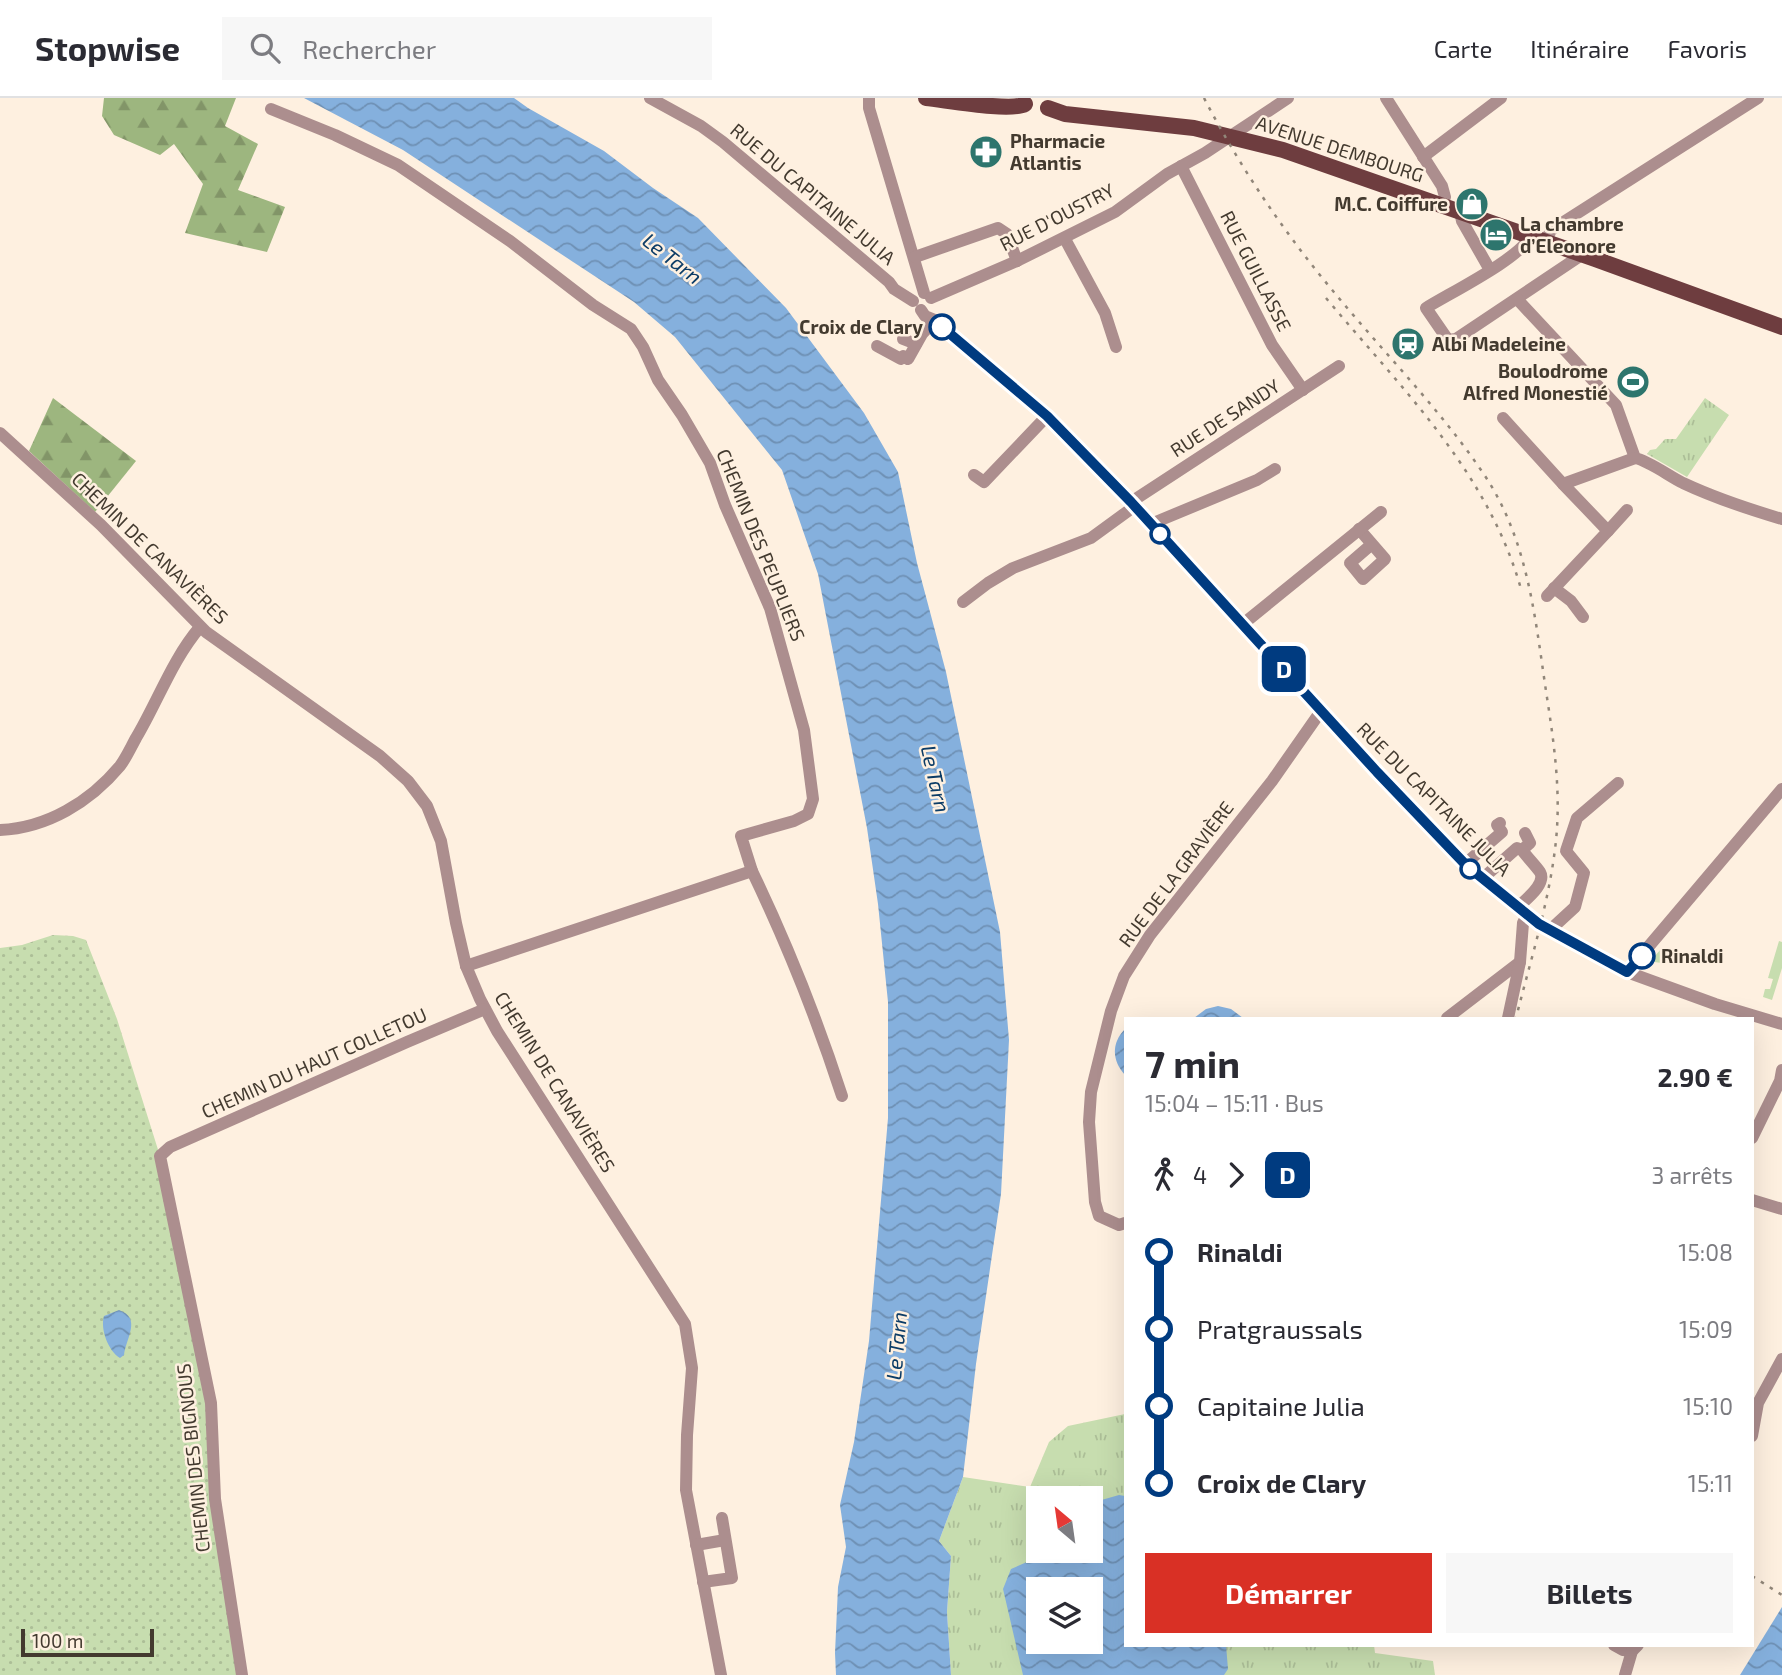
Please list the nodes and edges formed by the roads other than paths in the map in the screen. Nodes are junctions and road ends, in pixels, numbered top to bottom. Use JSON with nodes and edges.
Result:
{"nodes":[{"id":1,"x":650,"y":98,"type":"edge"},
{"id":2,"x":869,"y":98,"type":"edge"},
{"id":3,"x":926,"y":98,"type":"edge"},
{"id":4,"x":1288,"y":98,"type":"edge"},
{"id":5,"x":1386,"y":98,"type":"edge"},
{"id":6,"x":1501,"y":98,"type":"edge"},
{"id":7,"x":1758,"y":98,"type":"edge"},
{"id":8,"x":1020,"y":100,"type":"edge"},
{"id":9,"x":1054,"y":101,"type":"edge"},
{"id":10,"x":271,"y":109,"type":"dead end"},
{"id":11,"x":1229,"y":136,"type":"junction"},
{"id":12,"x":1423,"y":158,"type":"junction"},
{"id":13,"x":1181,"y":166,"type":"junction"},
{"id":14,"x":1442,"y":205,"type":"junction"},
{"id":15,"x":1460,"y":211,"type":"junction"},
{"id":16,"x":1530,"y":236,"type":"junction"},
{"id":17,"x":1065,"y":239,"type":"junction"},
{"id":18,"x":1546,"y":241,"type":"junction"},
{"id":19,"x":1583,"y":254,"type":"junction"},
{"id":20,"x":915,"y":257,"type":"junction"},
{"id":21,"x":1017,"y":261,"type":"junction"},
{"id":22,"x":1490,"y":270,"type":"junction"},
{"id":23,"x":1517,"y":299,"type":"junction"},
{"id":24,"x":922,"y":301,"type":"junction"},
{"id":25,"x":935,"y":320,"type":"junction"},
{"id":26,"x":1782,"y":327,"type":"edge"},
{"id":27,"x":903,"y":339,"type":"dead end"},
{"id":28,"x":916,"y":344,"type":"junction"},
{"id":29,"x":877,"y":346,"type":"dead end"},
{"id":30,"x":1116,"y":347,"type":"dead end"},
{"id":31,"x":1339,"y":366,"type":"dead end"},
{"id":32,"x":1303,"y":390,"type":"junction"},
{"id":33,"x":1047,"y":416,"type":"junction"},
{"id":34,"x":1503,"y":418,"type":"dead end"},
{"id":35,"x":0,"y":433,"type":"edge"},
{"id":36,"x":1635,"y":458,"type":"junction"},
{"id":37,"x":1275,"y":470,"type":"dead end"},
{"id":38,"x":974,"y":475,"type":"dead end"},
{"id":39,"x":1563,"y":484,"type":"junction"},
{"id":40,"x":1133,"y":504,"type":"junction"},
{"id":41,"x":1627,"y":510,"type":"dead end"},
{"id":42,"x":1381,"y":512,"type":"dead end"},
{"id":43,"x":1782,"y":519,"type":"edge"},
{"id":44,"x":1151,"y":524,"type":"junction"},
{"id":45,"x":1359,"y":530,"type":"junction"},
{"id":46,"x":1608,"y":531,"type":"junction"},
{"id":47,"x":1372,"y":544,"type":"dead end"},
{"id":48,"x":963,"y":602,"type":"dead end"},
{"id":49,"x":1583,"y":617,"type":"dead end"},
{"id":50,"x":1243,"y":624,"type":"junction"},
{"id":51,"x":200,"y":627,"type":"junction"},
{"id":52,"x":1321,"y":711,"type":"junction"},
{"id":53,"x":1618,"y":783,"type":"dead end"},
{"id":54,"x":1782,"y":789,"type":"edge"},
{"id":55,"x":1500,"y":822,"type":"dead end"},
{"id":56,"x":0,"y":830,"type":"edge"},
{"id":57,"x":1525,"y":833,"type":"dead end"},
{"id":58,"x":1522,"y":850,"type":"junction"},
{"id":59,"x":1465,"y":864,"type":"junction"},
{"id":60,"x":752,"y":871,"type":"junction"},
{"id":61,"x":1482,"y":879,"type":"junction"},
{"id":62,"x":1522,"y":911,"type":"junction"},
{"id":63,"x":1545,"y":927,"type":"junction"},
{"id":64,"x":1520,"y":962,"type":"junction"},
{"id":65,"x":466,"y":966,"type":"junction"},
{"id":66,"x":1627,"y":972,"type":"junction"},
{"id":67,"x":485,"y":1009,"type":"junction"},
{"id":68,"x":1448,"y":1017,"type":"edge"},
{"id":69,"x":1508,"y":1017,"type":"edge"},
{"id":70,"x":1782,"y":1024,"type":"edge"},
{"id":71,"x":1782,"y":1070,"type":"edge"},
{"id":72,"x":842,"y":1096,"type":"dead end"},
{"id":73,"x":1754,"y":1134,"type":"edge"},
{"id":74,"x":160,"y":1156,"type":"joint"},
{"id":75,"x":1754,"y":1201,"type":"edge"},
{"id":76,"x":1782,"y":1209,"type":"edge"},
{"id":77,"x":1124,"y":1223,"type":"edge"},
{"id":78,"x":1782,"y":1359,"type":"edge"},
{"id":79,"x":1754,"y":1425,"type":"edge"},
{"id":80,"x":722,"y":1518,"type":"dead end"},
{"id":81,"x":725,"y":1541,"type":"junction"},
{"id":82,"x":696,"y":1545,"type":"junction"},
{"id":83,"x":703,"y":1582,"type":"junction"},
{"id":84,"x":1618,"y":1647,"type":"edge"},
{"id":85,"x":1635,"y":1648,"type":"edge"},
{"id":86,"x":242,"y":1675,"type":"edge"},
{"id":87,"x":721,"y":1675,"type":"edge"},
{"id":88,"x":1625,"y":1675,"type":"edge"}],
"edges":[{"from":1,"to":24,"type":"street","name":"RUE DU CAPITAINE JULIA"},
{"from":2,"to":20,"type":"street"},
{"from":3,"to":8,"type":"main road"},
{"from":4,"to":11,"type":"street","name":"RUE D'OUSTRY"},
{"from":5,"to":12,"type":"street"},
{"from":6,"to":12,"type":"street"},
{"from":7,"to":18,"type":"street"},
{"from":8,"to":9,"type":"main road","name":"AVENUE DEMBOURG"},
{"from":9,"to":11,"type":"main road","name":"AVENUE DEMBOURG"},
{"from":10,"to":60,"type":"street","name":"CHEMIN DES PEUPLIERS"},
{"from":11,"to":13,"type":"street","name":"RUE D'OUSTRY"},
{"from":11,"to":14,"type":"main road","name":"AVENUE DEMBOURG"},
{"from":12,"to":14,"type":"street"},
{"from":13,"to":17,"type":"street","name":"RUE D'OUSTRY"},
{"from":13,"to":32,"type":"street","name":"RUE GUILLASSE"},
{"from":14,"to":15,"type":"main road","name":"AVENUE DEMBOURG"},
{"from":15,"to":16,"type":"main road","name":"AVENUE DEMBOURG"},
{"from":15,"to":22,"type":"street"},
{"from":16,"to":18,"type":"main road","name":"AVENUE DEMBOURG"},
{"from":16,"to":22,"type":"street"},
{"from":17,"to":21,"type":"street","name":"RUE D'OUSTRY"},
{"from":17,"to":30,"type":"street"},
{"from":18,"to":19,"type":"main road","name":"AVENUE DEMBOURG"},
{"from":19,"to":23,"type":"street"},
{"from":19,"to":26,"type":"main road","name":"AVENUE DEMBOURG"},
{"from":20,"to":21,"type":"street"},
{"from":20,"to":24,"type":"street"},
{"from":21,"to":24,"type":"street","name":"RUE D'OUSTRY"},
{"from":22,"to":23,"type":"street"},
{"from":23,"to":36,"type":"street"},
{"from":24,"to":25,"type":"street"},
{"from":25,"to":28,"type":"street"},
{"from":25,"to":33,"type":"street","name":"RUE DU CAPITAINE JULIA"},
{"from":27,"to":28,"type":"street"},
{"from":28,"to":29,"type":"street"},
{"from":31,"to":32,"type":"street","name":"RUE DE SANDY"},
{"from":32,"to":40,"type":"street","name":"RUE DE SANDY"},
{"from":33,"to":38,"type":"street"},
{"from":33,"to":40,"type":"street","name":"RUE DU CAPITAINE JULIA"},
{"from":34,"to":39,"type":"street"},
{"from":35,"to":51,"type":"street","name":"CHEMIN DE CANAVIÈRES"},
{"from":36,"to":39,"type":"street"},
{"from":36,"to":43,"type":"street"},
{"from":37,"to":44,"type":"street"},
{"from":39,"to":46,"type":"street"},
{"from":40,"to":44,"type":"street","name":"RUE DU CAPITAINE JULIA"},
{"from":40,"to":48,"type":"street","name":"RUE DE SANDY"},
{"from":41,"to":46,"type":"street"},
{"from":42,"to":45,"type":"street"},
{"from":44,"to":50,"type":"street","name":"RUE DU CAPITAINE JULIA"},
{"from":45,"to":47,"type":"street"},
{"from":45,"to":50,"type":"street"},
{"from":46,"to":49,"type":"street"},
{"from":50,"to":52,"type":"street","name":"RUE DU CAPITAINE JULIA"},
{"from":51,"to":56,"type":"street"},
{"from":51,"to":65,"type":"street","name":"CHEMIN DE CANAVIÈRES"},
{"from":52,"to":59,"type":"street","name":"RUE DU CAPITAINE JULIA"},
{"from":52,"to":77,"type":"street","name":"RUE DE LA GRAVIÈRE"},
{"from":53,"to":63,"type":"street"},
{"from":54,"to":66,"type":"street"},
{"from":55,"to":59,"type":"street"},
{"from":57,"to":58,"type":"street"},
{"from":58,"to":61,"type":"street"},
{"from":58,"to":62,"type":"street"},
{"from":59,"to":61,"type":"street","name":"RUE DU CAPITAINE JULIA"},
{"from":60,"to":65,"type":"street"},
{"from":60,"to":72,"type":"street","name":"CHEMIN DES PEUPLIERS"},
{"from":61,"to":62,"type":"street","name":"RUE DU CAPITAINE JULIA"},
{"from":62,"to":63,"type":"street","name":"RUE DU CAPITAINE JULIA"},
{"from":62,"to":64,"type":"street"},
{"from":63,"to":66,"type":"street","name":"RUE DU CAPITAINE JULIA"},
{"from":64,"to":68,"type":"street"},
{"from":64,"to":69,"type":"street"},
{"from":65,"to":67,"type":"street","name":"CHEMIN DE CANAVIÈRES"},
{"from":66,"to":70,"type":"street","name":"RUE DU CAPITAINE JULIA"},
{"from":67,"to":74,"type":"street","name":"CHEMIN DU HAUT COLLETOU"},
{"from":67,"to":82,"type":"street","name":"CHEMIN DE CANAVIÈRES"},
{"from":71,"to":73,"type":"street"},
{"from":74,"to":86,"type":"street","name":"CHEMIN DES BIGNOUS"},
{"from":75,"to":76,"type":"street"},
{"from":78,"to":79,"type":"street"},
{"from":80,"to":81,"type":"street"},
{"from":81,"to":82,"type":"street"},
{"from":81,"to":83,"type":"street"},
{"from":82,"to":83,"type":"street","name":"CHEMIN DE CANAVIÈRES"},
{"from":83,"to":87,"type":"street","name":"CHEMIN DE CANAVIÈRES"},
{"from":84,"to":85,"type":"street"},
{"from":85,"to":88,"type":"street"}]}
